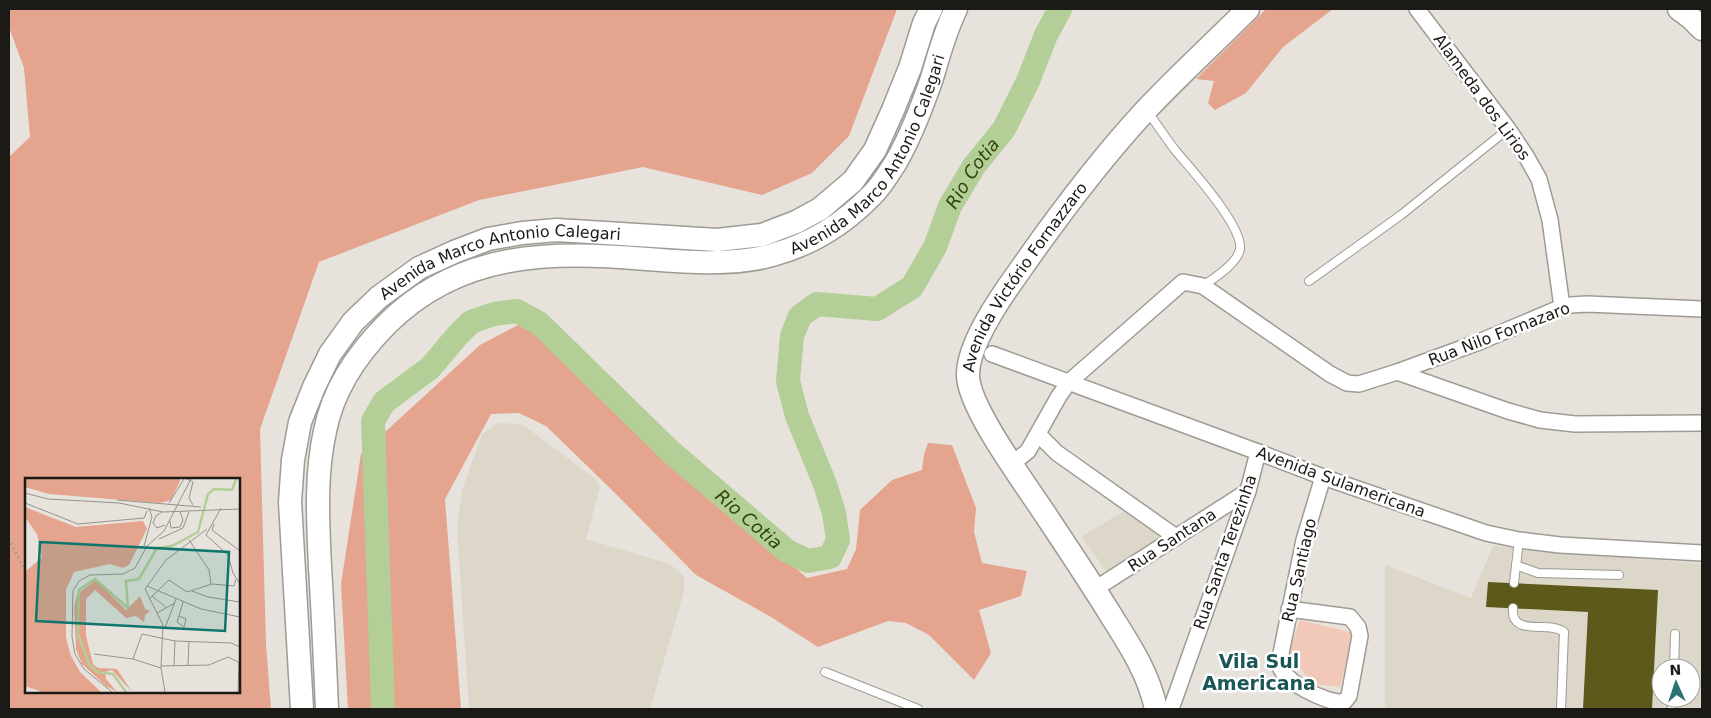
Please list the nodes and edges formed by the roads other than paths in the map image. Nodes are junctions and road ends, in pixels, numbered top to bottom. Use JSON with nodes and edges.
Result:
{"nodes":[{"id":1,"x":931,"y":9,"type":"edge"},
{"id":2,"x":956,"y":9,"type":"edge"},
{"id":3,"x":1248,"y":9,"type":"edge"},
{"id":4,"x":1417,"y":9,"type":"edge"},
{"id":5,"x":1679,"y":9,"type":"edge"},
{"id":6,"x":1702,"y":29,"type":"edge"},
{"id":7,"x":1146,"y":110,"type":"junction"},
{"id":8,"x":1508,"y":128,"type":"junction"},
{"id":9,"x":1309,"y":281,"type":"dead end"},
{"id":10,"x":1202,"y":286,"type":"junction"},
{"id":11,"x":1562,"y":307,"type":"junction"},
{"id":12,"x":1702,"y":309,"type":"edge"},
{"id":13,"x":992,"y":354,"type":"dead end"},
{"id":14,"x":1397,"y":372,"type":"junction"},
{"id":15,"x":1069,"y":382,"type":"junction"},
{"id":16,"x":1702,"y":423,"type":"edge"},
{"id":17,"x":1038,"y":434,"type":"junction"},
{"id":18,"x":1258,"y":452,"type":"junction"},
{"id":19,"x":1012,"y":464,"type":"junction"},
{"id":20,"x":1323,"y":477,"type":"junction"},
{"id":21,"x":1248,"y":491,"type":"junction"},
{"id":22,"x":1176,"y":537,"type":"junction"},
{"id":23,"x":1519,"y":540,"type":"junction"},
{"id":24,"x":1702,"y":554,"type":"edge"},
{"id":25,"x":1516,"y":565,"type":"junction"},
{"id":26,"x":1619,"y":575,"type":"dead end"},
{"id":27,"x":1514,"y":583,"type":"dead end"},
{"id":28,"x":1095,"y":589,"type":"junction"},
{"id":29,"x":1513,"y":608,"type":"dead end"},
{"id":30,"x":1289,"y":610,"type":"junction"},
{"id":31,"x":1675,"y":634,"type":"dead end"},
{"id":32,"x":1674,"y":658,"type":"edge"},
{"id":33,"x":825,"y":672,"type":"dead end"},
{"id":34,"x":302,"y":709,"type":"edge"},
{"id":35,"x":327,"y":709,"type":"edge"},
{"id":36,"x":918,"y":709,"type":"edge"},
{"id":37,"x":1156,"y":709,"type":"edge"},
{"id":38,"x":1171,"y":709,"type":"edge"},
{"id":39,"x":1561,"y":709,"type":"edge"}],
"edges":[{"from":1,"to":34,"type":"main road","name":"Avenida Marco Antonio Calegari"},
{"from":2,"to":35,"type":"main road","name":"Avenida Marco Antonio Calegari"},
{"from":3,"to":7,"type":"main road","name":"Avenida Victório Fornazzaro"},
{"from":4,"to":8,"type":"street","name":"Alameda dos Lirios"},
{"from":5,"to":6,"type":"main road"},
{"from":7,"to":10,"type":"lane"},
{"from":7,"to":19,"type":"main road","name":"Avenida Victório Fornazzaro"},
{"from":8,"to":9,"type":"lane"},
{"from":8,"to":11,"type":"street","name":"Alameda dos Lirios"},
{"from":10,"to":14,"type":"street","name":"Rua Nilo Fornazaro"},
{"from":10,"to":15,"type":"street"},
{"from":11,"to":12,"type":"street","name":"Rua Nilo Fornazaro"},
{"from":11,"to":14,"type":"street","name":"Rua Nilo Fornazaro"},
{"from":13,"to":15,"type":"street","name":"Avenida Sulamericana"},
{"from":14,"to":16,"type":"street"},
{"from":15,"to":17,"type":"street"},
{"from":15,"to":18,"type":"street","name":"Avenida Sulamericana"},
{"from":17,"to":19,"type":"street"},
{"from":17,"to":22,"type":"street"},
{"from":18,"to":20,"type":"street","name":"Avenida Sulamericana"},
{"from":18,"to":21,"type":"street","name":"Rua Santa Terezinha"},
{"from":19,"to":28,"type":"main road","name":"Avenida Victório Fornazzaro"},
{"from":20,"to":23,"type":"street","name":"Avenida Sulamericana"},
{"from":20,"to":30,"type":"street","name":"Rua Santiago"},
{"from":21,"to":22,"type":"street","name":"Rua Santana"},
{"from":21,"to":38,"type":"street","name":"Rua Santa Terezinha"},
{"from":22,"to":28,"type":"street","name":"Rua Santana"},
{"from":23,"to":24,"type":"street","name":"Avenida Sulamericana"},
{"from":23,"to":25,"type":"lane"},
{"from":25,"to":26,"type":"lane"},
{"from":25,"to":27,"type":"lane"},
{"from":28,"to":37,"type":"main road","name":"Avenida Victório Fornazzaro"},
{"from":29,"to":39,"type":"lane"},
{"from":30,"to":30,"type":"street","name":"Rua Santiago"},
{"from":31,"to":32,"type":"lane"},
{"from":33,"to":36,"type":"lane"}]}
